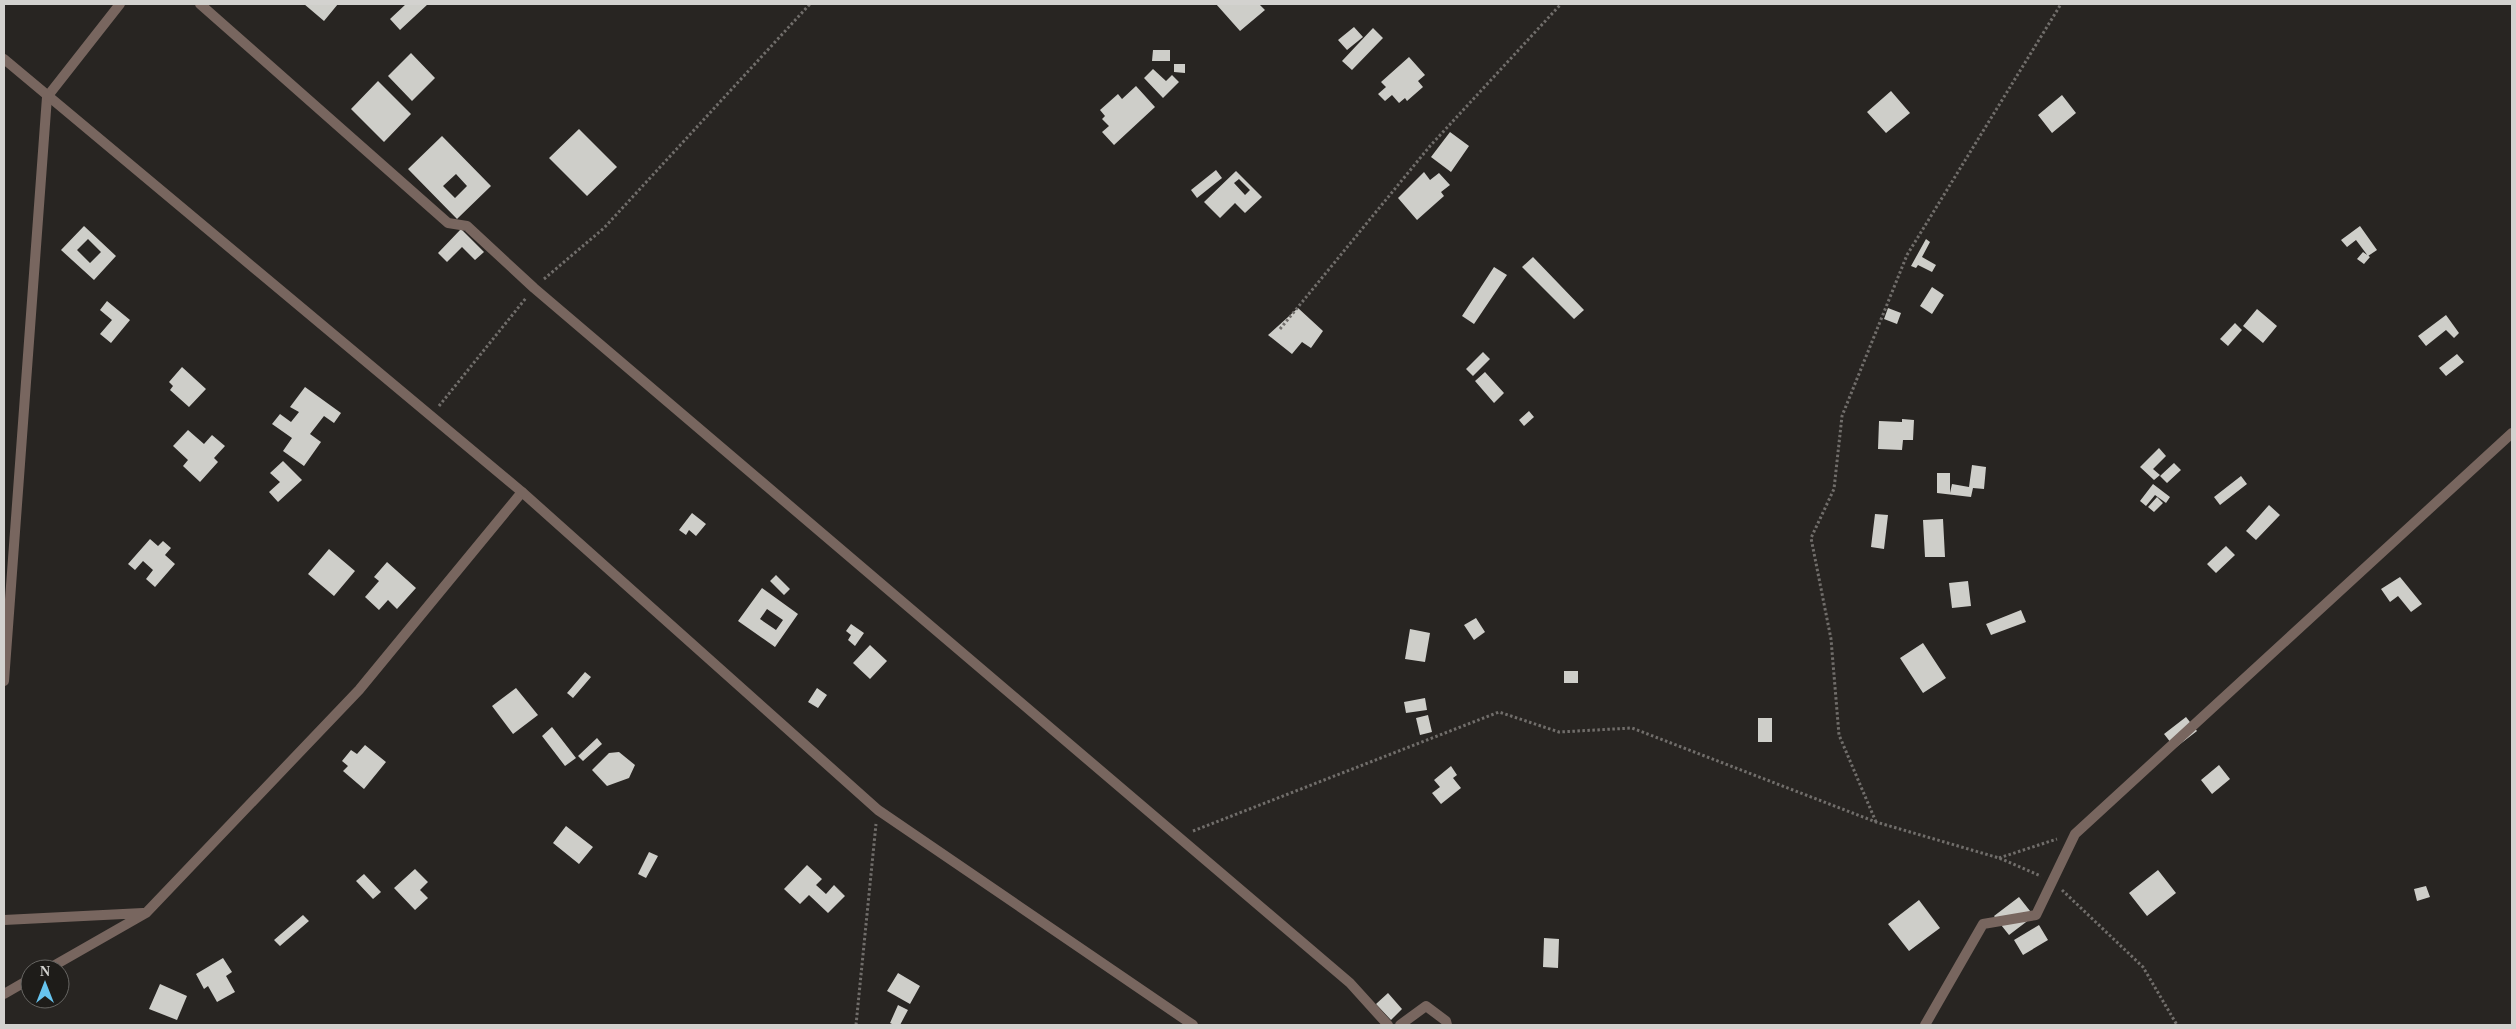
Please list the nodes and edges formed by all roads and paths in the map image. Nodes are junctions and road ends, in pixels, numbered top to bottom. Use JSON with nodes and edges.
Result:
{"nodes":[{"id":1,"x":120,"y":4,"type":"edge"},
{"id":2,"x":200,"y":4,"type":"edge"},
{"id":3,"x":810,"y":4,"type":"edge"},
{"id":4,"x":1561,"y":4,"type":"edge"},
{"id":5,"x":2061,"y":4,"type":"edge"},
{"id":6,"x":4,"y":59,"type":"edge"},
{"id":7,"x":47,"y":97,"type":"junction"},
{"id":8,"x":534,"y":288,"type":"junction"},
{"id":9,"x":1280,"y":329,"type":"dead end"},
{"id":10,"x":431,"y":417,"type":"junction"},
{"id":11,"x":2512,"y":433,"type":"edge"},
{"id":12,"x":522,"y":492,"type":"junction"},
{"id":13,"x":4,"y":681,"type":"edge"},
{"id":14,"x":878,"y":810,"type":"junction"},
{"id":15,"x":2075,"y":834,"type":"junction"},
{"id":16,"x":1177,"y":837,"type":"junction"},
{"id":17,"x":1999,"y":858,"type":"dead end"},
{"id":18,"x":146,"y":913,"type":"junction"},
{"id":19,"x":4,"y":920,"type":"edge"},
{"id":20,"x":66,"y":959,"type":"edge"},
{"id":21,"x":20,"y":985,"type":"edge"},
{"id":22,"x":4,"y":994,"type":"edge"},
{"id":23,"x":856,"y":1025,"type":"edge"},
{"id":24,"x":1193,"y":1025,"type":"edge"},
{"id":25,"x":1388,"y":1025,"type":"edge"},
{"id":26,"x":1400,"y":1025,"type":"edge"},
{"id":27,"x":1447,"y":1025,"type":"edge"},
{"id":28,"x":1925,"y":1025,"type":"edge"}],
"edges":[{"from":1,"to":7,"type":"street"},
{"from":2,"to":8,"type":"street"},
{"from":3,"to":8,"type":"path"},
{"from":4,"to":9,"type":"path"},
{"from":5,"to":16,"type":"path"},
{"from":6,"to":7,"type":"street"},
{"from":7,"to":10,"type":"street"},
{"from":7,"to":13,"type":"street"},
{"from":8,"to":10,"type":"path"},
{"from":8,"to":16,"type":"street"},
{"from":10,"to":12,"type":"street"},
{"from":11,"to":15,"type":"street"},
{"from":12,"to":14,"type":"street"},
{"from":12,"to":18,"type":"street"},
{"from":14,"to":23,"type":"path"},
{"from":14,"to":24,"type":"street"},
{"from":15,"to":17,"type":"path"},
{"from":15,"to":28,"type":"street"},
{"from":16,"to":25,"type":"street"},
{"from":18,"to":19,"type":"street"},
{"from":18,"to":20,"type":"street"},
{"from":21,"to":22,"type":"street"},
{"from":26,"to":27,"type":"street"}]}
